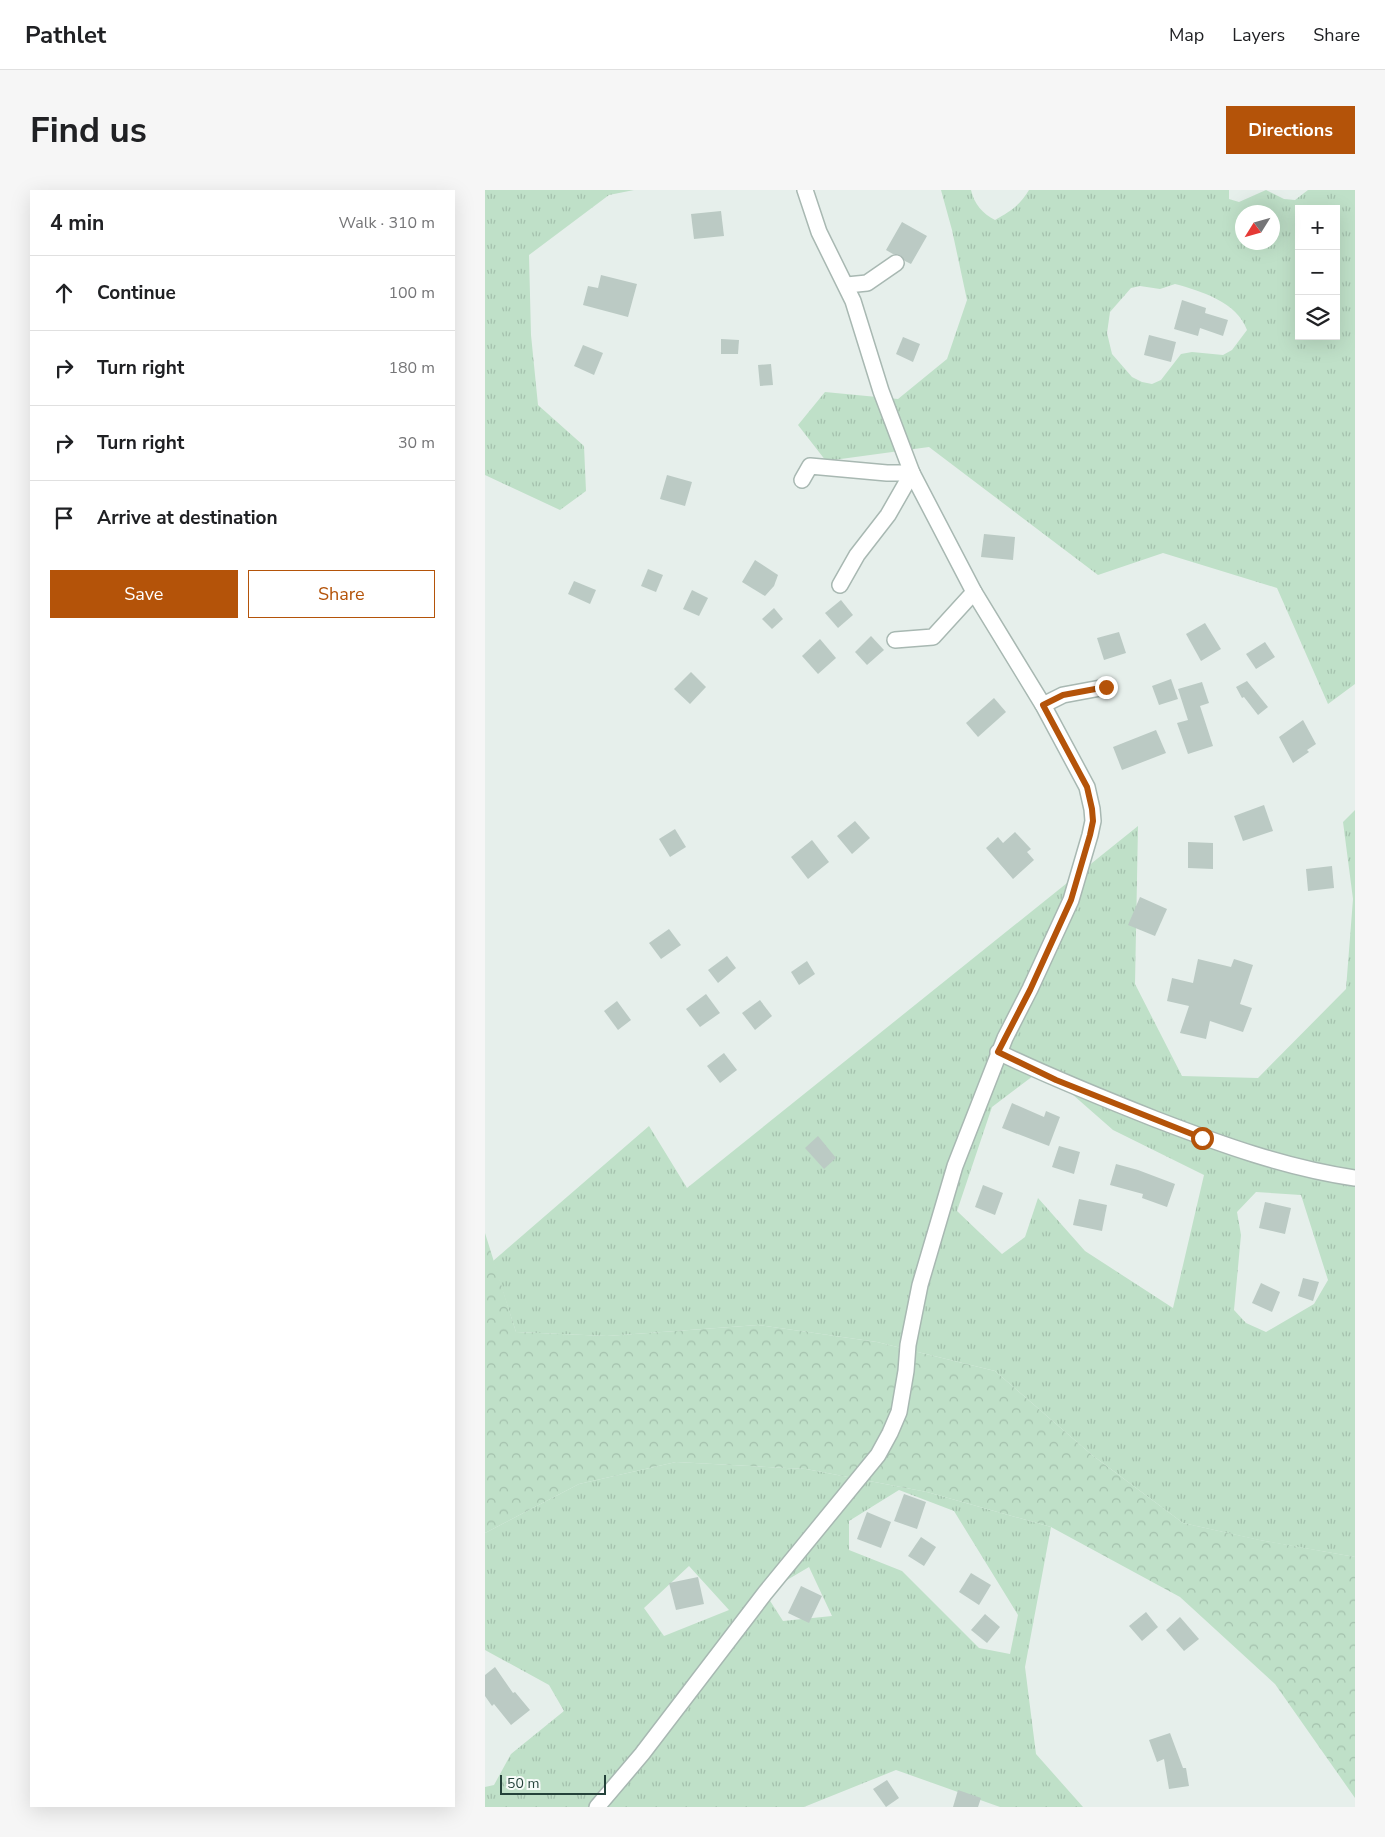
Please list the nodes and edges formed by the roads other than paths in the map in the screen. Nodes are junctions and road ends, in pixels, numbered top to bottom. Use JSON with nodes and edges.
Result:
{"nodes":[{"id":1,"x":805,"y":190,"type":"edge"},
{"id":2,"x":896,"y":263,"type":"dead end"},
{"id":3,"x":847,"y":285,"type":"junction"},
{"id":4,"x":912,"y":473,"type":"junction"},
{"id":5,"x":802,"y":480,"type":"dead end"},
{"id":6,"x":840,"y":585,"type":"dead end"},
{"id":7,"x":974,"y":592,"type":"junction"},
{"id":8,"x":895,"y":640,"type":"dead end"},
{"id":9,"x":1106,"y":687,"type":"dead end"},
{"id":10,"x":1043,"y":705,"type":"junction"},
{"id":11,"x":998,"y":1052,"type":"junction"},
{"id":12,"x":1355,"y":1178,"type":"edge"},
{"id":13,"x":597,"y":1807,"type":"edge"}],
"edges":[{"from":1,"to":3,"type":"street"},
{"from":2,"to":3,"type":"street"},
{"from":3,"to":4,"type":"street"},
{"from":4,"to":5,"type":"street"},
{"from":4,"to":6,"type":"street"},
{"from":4,"to":7,"type":"street"},
{"from":7,"to":8,"type":"street"},
{"from":7,"to":10,"type":"street"},
{"from":9,"to":10,"type":"street"},
{"from":10,"to":11,"type":"street"},
{"from":11,"to":12,"type":"street"},
{"from":11,"to":13,"type":"street"}]}
